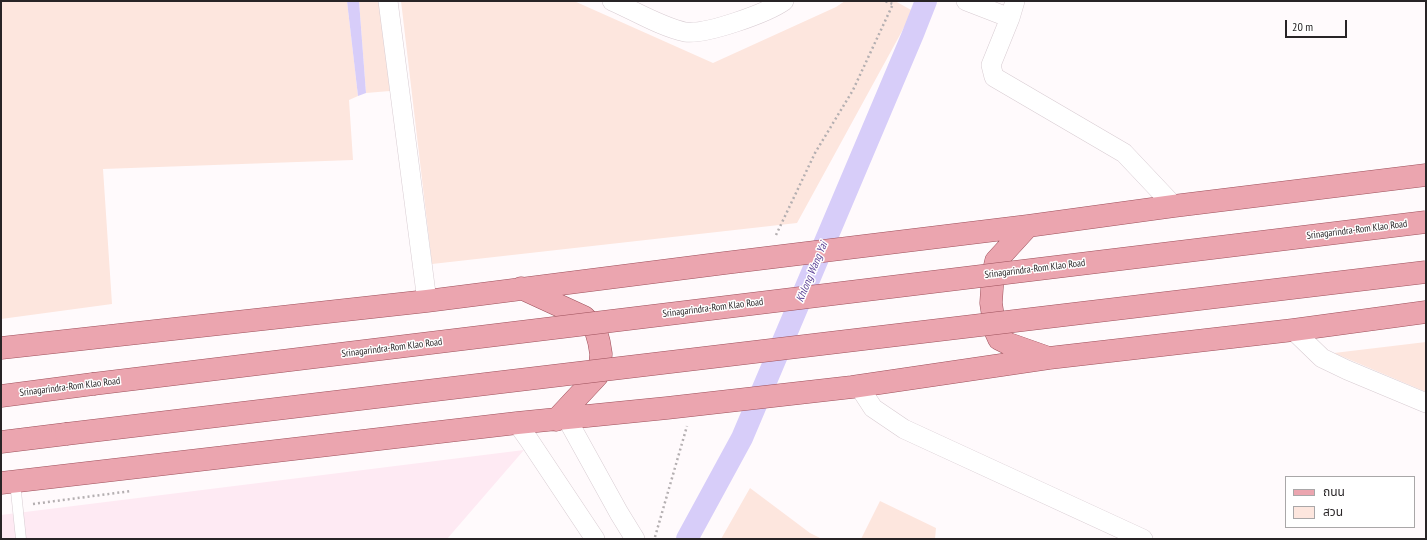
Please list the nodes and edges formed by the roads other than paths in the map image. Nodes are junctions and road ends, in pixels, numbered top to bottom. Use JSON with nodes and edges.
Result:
{"nodes":[{"id":1,"x":388,"y":1,"type":"edge"},
{"id":2,"x":612,"y":1,"type":"edge"},
{"id":3,"x":784,"y":1,"type":"edge"},
{"id":4,"x":966,"y":1,"type":"edge"},
{"id":5,"x":1007,"y":10,"type":"edge"},
{"id":6,"x":1426,"y":174,"type":"edge"},
{"id":7,"x":1174,"y":206,"type":"junction"},
{"id":8,"x":1426,"y":222,"type":"edge"},
{"id":9,"x":1028,"y":226,"type":"junction"},
{"id":10,"x":1426,"y":272,"type":"edge"},
{"id":11,"x":521,"y":288,"type":"junction"},
{"id":12,"x":427,"y":301,"type":"junction"},
{"id":13,"x":1426,"y":312,"type":"edge"},
{"id":14,"x":1293,"y":330,"type":"junction"},
{"id":15,"x":1,"y":348,"type":"edge"},
{"id":16,"x":1049,"y":358,"type":"junction"},
{"id":17,"x":855,"y":386,"type":"junction"},
{"id":18,"x":1,"y":396,"type":"edge"},
{"id":19,"x":1426,"y":403,"type":"edge"},
{"id":20,"x":561,"y":419,"type":"junction"},
{"id":21,"x":516,"y":423,"type":"junction"},
{"id":22,"x":1,"y":442,"type":"edge"},
{"id":23,"x":8,"y":482,"type":"edge"},
{"id":24,"x":22,"y":539,"type":"edge"},
{"id":25,"x":595,"y":539,"type":"edge"},
{"id":26,"x":635,"y":539,"type":"edge"},
{"id":27,"x":1143,"y":539,"type":"edge"}],
"edges":[{"from":1,"to":12,"type":"street"},
{"from":2,"to":3,"type":"street"},
{"from":4,"to":5,"type":"street"},
{"from":5,"to":7,"type":"street"},
{"from":6,"to":7,"type":"main road"},
{"from":7,"to":9,"type":"main road"},
{"from":8,"to":18,"type":"main road","name":"Srinagarindra-Rom Klao Road","bridge":true},
{"from":9,"to":11,"type":"main road"},
{"from":9,"to":16,"type":"main road"},
{"from":10,"to":22,"type":"main road","bridge":true},
{"from":11,"to":12,"type":"main road"},
{"from":11,"to":20,"type":"main road"},
{"from":12,"to":15,"type":"main road"},
{"from":13,"to":14,"type":"main road"},
{"from":14,"to":16,"type":"main road"},
{"from":14,"to":19,"type":"street"},
{"from":16,"to":17,"type":"main road"},
{"from":17,"to":20,"type":"main road"},
{"from":17,"to":27,"type":"street"},
{"from":20,"to":21,"type":"main road"},
{"from":20,"to":26,"type":"street"},
{"from":21,"to":23,"type":"main road"},
{"from":21,"to":25,"type":"street"},
{"from":23,"to":24,"type":"lane"}]}
